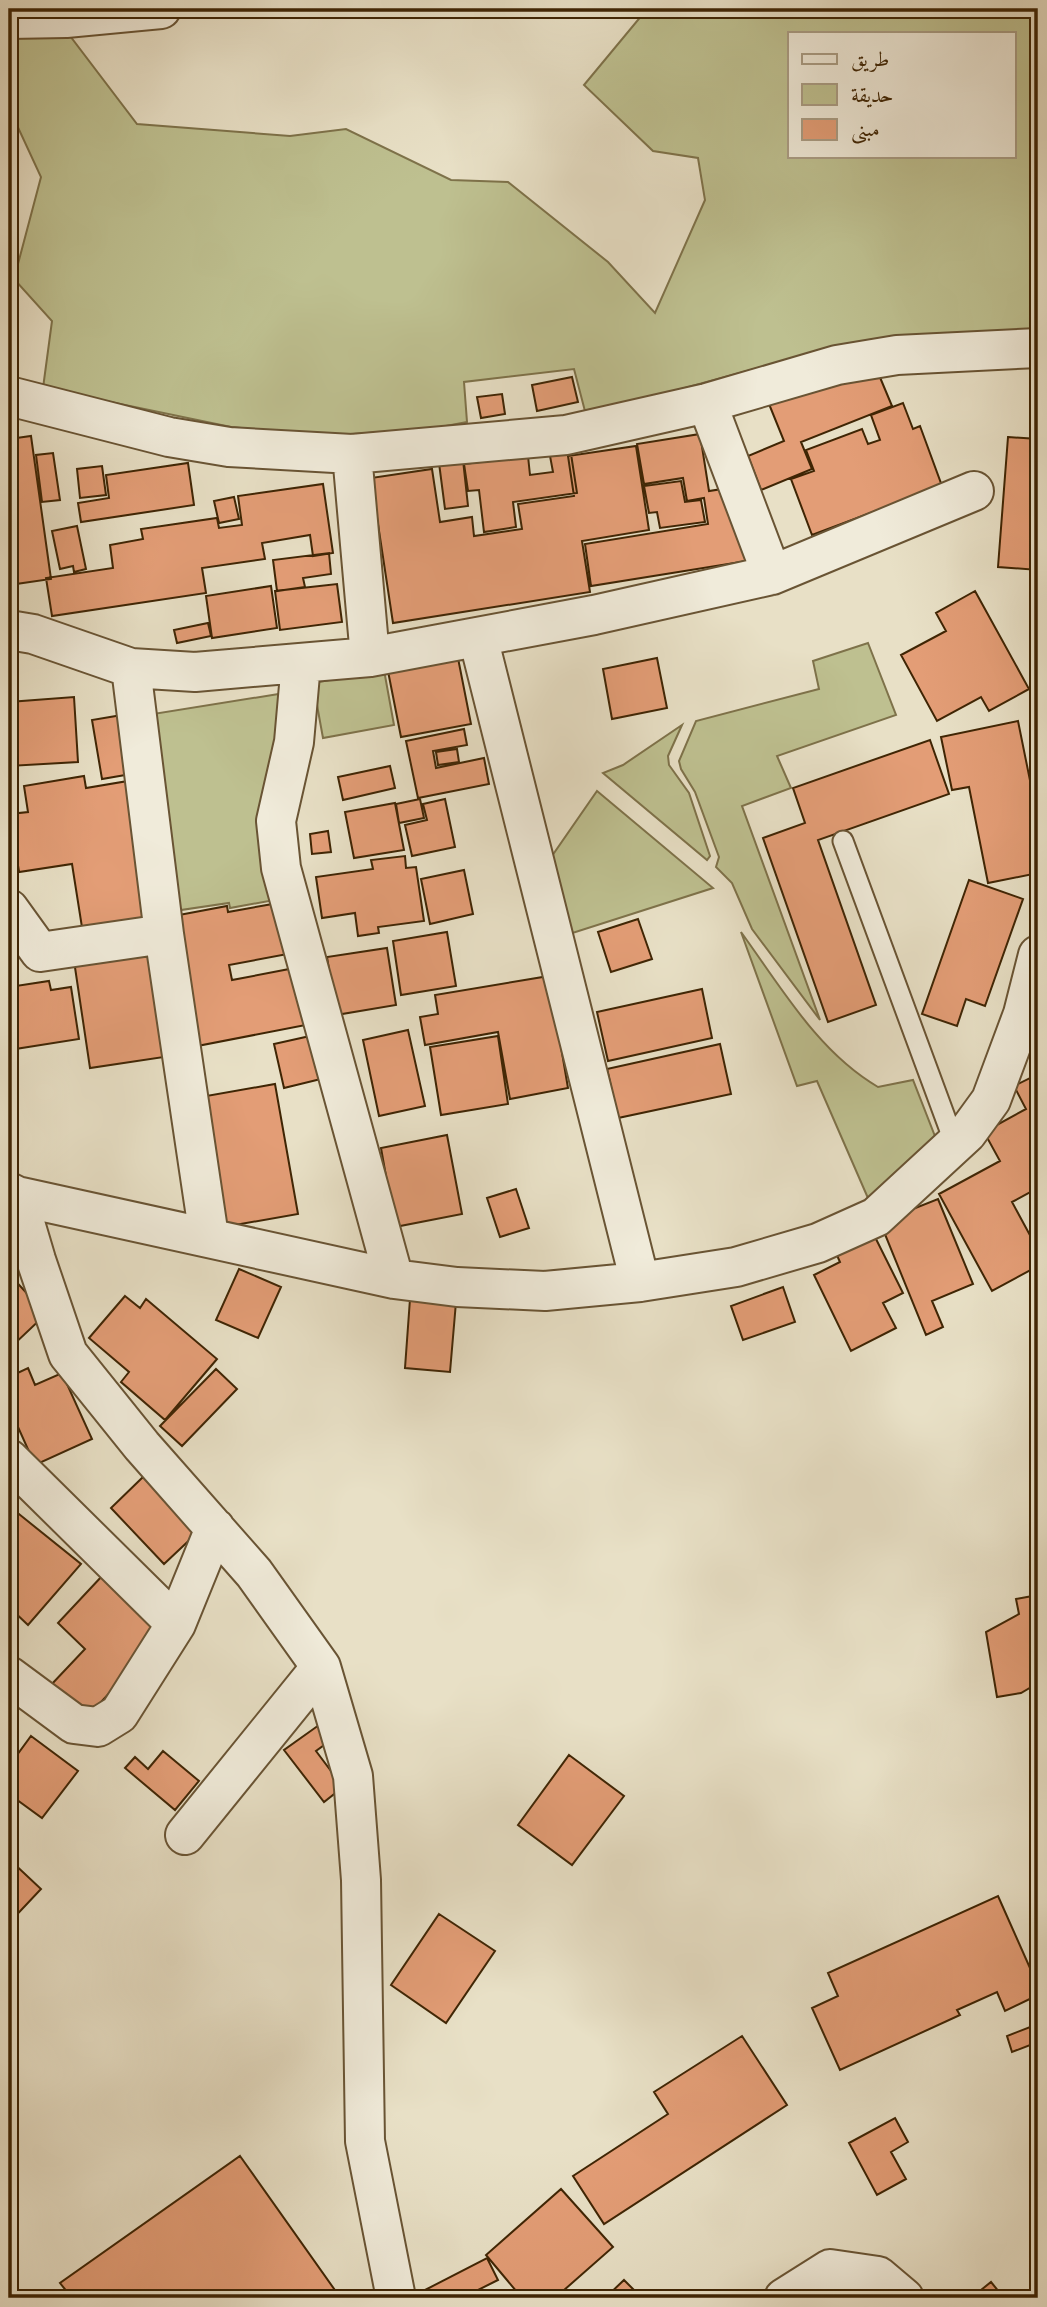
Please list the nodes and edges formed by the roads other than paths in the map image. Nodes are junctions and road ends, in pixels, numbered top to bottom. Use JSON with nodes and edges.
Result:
{"nodes":[{"id":1,"x":161,"y":9,"type":"edge"},
{"id":2,"x":100,"y":12,"type":"edge"},
{"id":3,"x":9,"y":19,"type":"edge"},
{"id":4,"x":1038,"y":348,"type":"edge"},
{"id":5,"x":9,"y":396,"type":"edge"},
{"id":6,"x":707,"y":403,"type":"junction"},
{"id":7,"x":352,"y":454,"type":"junction"},
{"id":8,"x":974,"y":491,"type":"dead end"},
{"id":9,"x":772,"y":575,"type":"junction"},
{"id":10,"x":9,"y":630,"type":"edge"},
{"id":11,"x":478,"y":637,"type":"junction"},
{"id":12,"x":370,"y":657,"type":"junction"},
{"id":13,"x":301,"y":663,"type":"junction"},
{"id":14,"x":131,"y":668,"type":"junction"},
{"id":15,"x":843,"y":841,"type":"dead end"},
{"id":16,"x":9,"y":909,"type":"edge"},
{"id":17,"x":163,"y":934,"type":"junction"},
{"id":18,"x":1038,"y":955,"type":"edge"},
{"id":19,"x":1033,"y":1027,"type":"edge"},
{"id":20,"x":956,"y":1144,"type":"junction"},
{"id":21,"x":13,"y":1194,"type":"edge"},
{"id":22,"x":209,"y":1237,"type":"junction"},
{"id":23,"x":394,"y":1279,"type":"junction"},
{"id":24,"x":640,"y":1282,"type":"junction"},
{"id":25,"x":9,"y":1459,"type":"edge"},
{"id":26,"x":215,"y":1528,"type":"junction"},
{"id":27,"x":176,"y":1624,"type":"junction"},
{"id":28,"x":321,"y":1667,"type":"junction"},
{"id":29,"x":9,"y":1676,"type":"edge"},
{"id":30,"x":185,"y":1835,"type":"dead end"},
{"id":31,"x":396,"y":2298,"type":"edge"},
{"id":32,"x":784,"y":2298,"type":"edge"},
{"id":33,"x":904,"y":2298,"type":"edge"}],
"edges":[{"from":1,"to":2,"type":"street"},
{"from":2,"to":3,"type":"street"},
{"from":4,"to":6,"type":"street"},
{"from":5,"to":7,"type":"street"},
{"from":6,"to":7,"type":"street"},
{"from":6,"to":9,"type":"street"},
{"from":7,"to":12,"type":"street"},
{"from":8,"to":9,"type":"street"},
{"from":9,"to":11,"type":"street"},
{"from":10,"to":14,"type":"street"},
{"from":11,"to":12,"type":"street"},
{"from":11,"to":24,"type":"street"},
{"from":12,"to":13,"type":"street"},
{"from":13,"to":14,"type":"street"},
{"from":13,"to":23,"type":"street"},
{"from":14,"to":17,"type":"street"},
{"from":15,"to":20,"type":"lane"},
{"from":16,"to":17,"type":"street"},
{"from":17,"to":22,"type":"street"},
{"from":18,"to":19,"type":"street"},
{"from":19,"to":20,"type":"street"},
{"from":20,"to":24,"type":"street"},
{"from":21,"to":22,"type":"street"},
{"from":21,"to":26,"type":"street"},
{"from":22,"to":23,"type":"street"},
{"from":23,"to":24,"type":"street"},
{"from":25,"to":27,"type":"street"},
{"from":26,"to":27,"type":"street"},
{"from":26,"to":28,"type":"street"},
{"from":27,"to":29,"type":"street"},
{"from":28,"to":30,"type":"street"},
{"from":28,"to":31,"type":"street"},
{"from":32,"to":33,"type":"street"}]}
